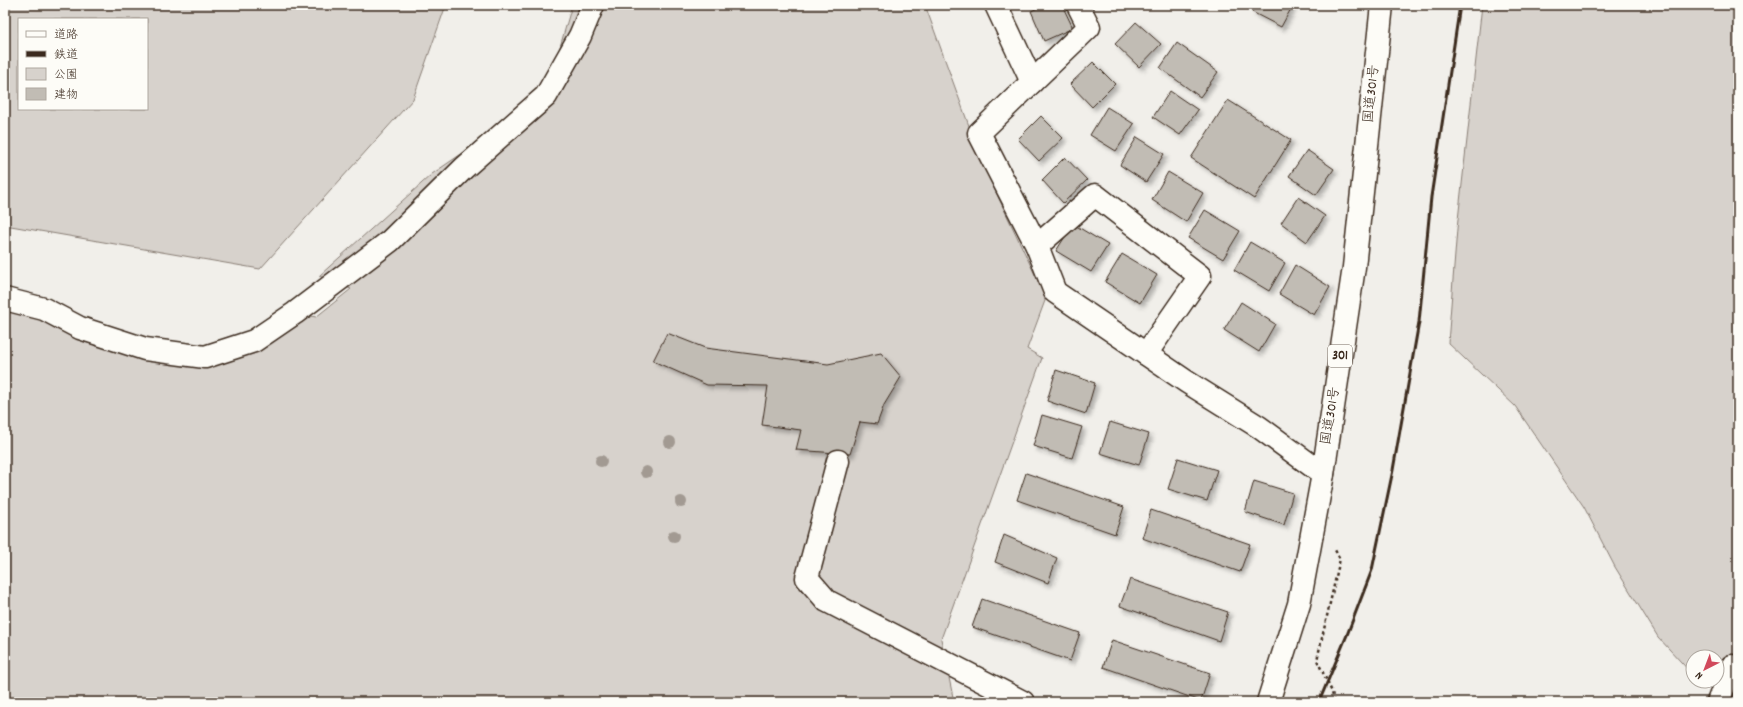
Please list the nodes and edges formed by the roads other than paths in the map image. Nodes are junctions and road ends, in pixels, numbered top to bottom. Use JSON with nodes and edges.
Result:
{"nodes":[{"id":1,"x":593,"y":5,"type":"edge"},
{"id":2,"x":996,"y":5,"type":"edge"},
{"id":3,"x":1078,"y":5,"type":"edge"},
{"id":4,"x":1382,"y":5,"type":"edge"},
{"id":5,"x":1032,"y":82,"type":"junction"},
{"id":6,"x":1037,"y":246,"type":"junction"},
{"id":7,"x":5,"y":300,"type":"edge"},
{"id":8,"x":1146,"y":354,"type":"junction"},
{"id":9,"x":838,"y":461,"type":"dead end"},
{"id":10,"x":1322,"y":474,"type":"junction"},
{"id":11,"x":1732,"y":666,"type":"dead end"},
{"id":12,"x":1023,"y":702,"type":"edge"},
{"id":13,"x":1268,"y":702,"type":"edge"},
{"id":14,"x":1718,"y":702,"type":"edge"}],
"edges":[{"from":1,"to":7,"type":"main road"},
{"from":2,"to":5,"type":"main road"},
{"from":3,"to":5,"type":"main road"},
{"from":4,"to":10,"type":"main road","name":"国道301号","number":"301"},
{"from":5,"to":6,"type":"main road"},
{"from":6,"to":8,"type":"main road"},
{"from":6,"to":8,"type":"main road"},
{"from":8,"to":10,"type":"main road"},
{"from":9,"to":12,"type":"main road"},
{"from":10,"to":13,"type":"main road","name":"国道301号","number":"301"},
{"from":11,"to":14,"type":"main road"}]}
